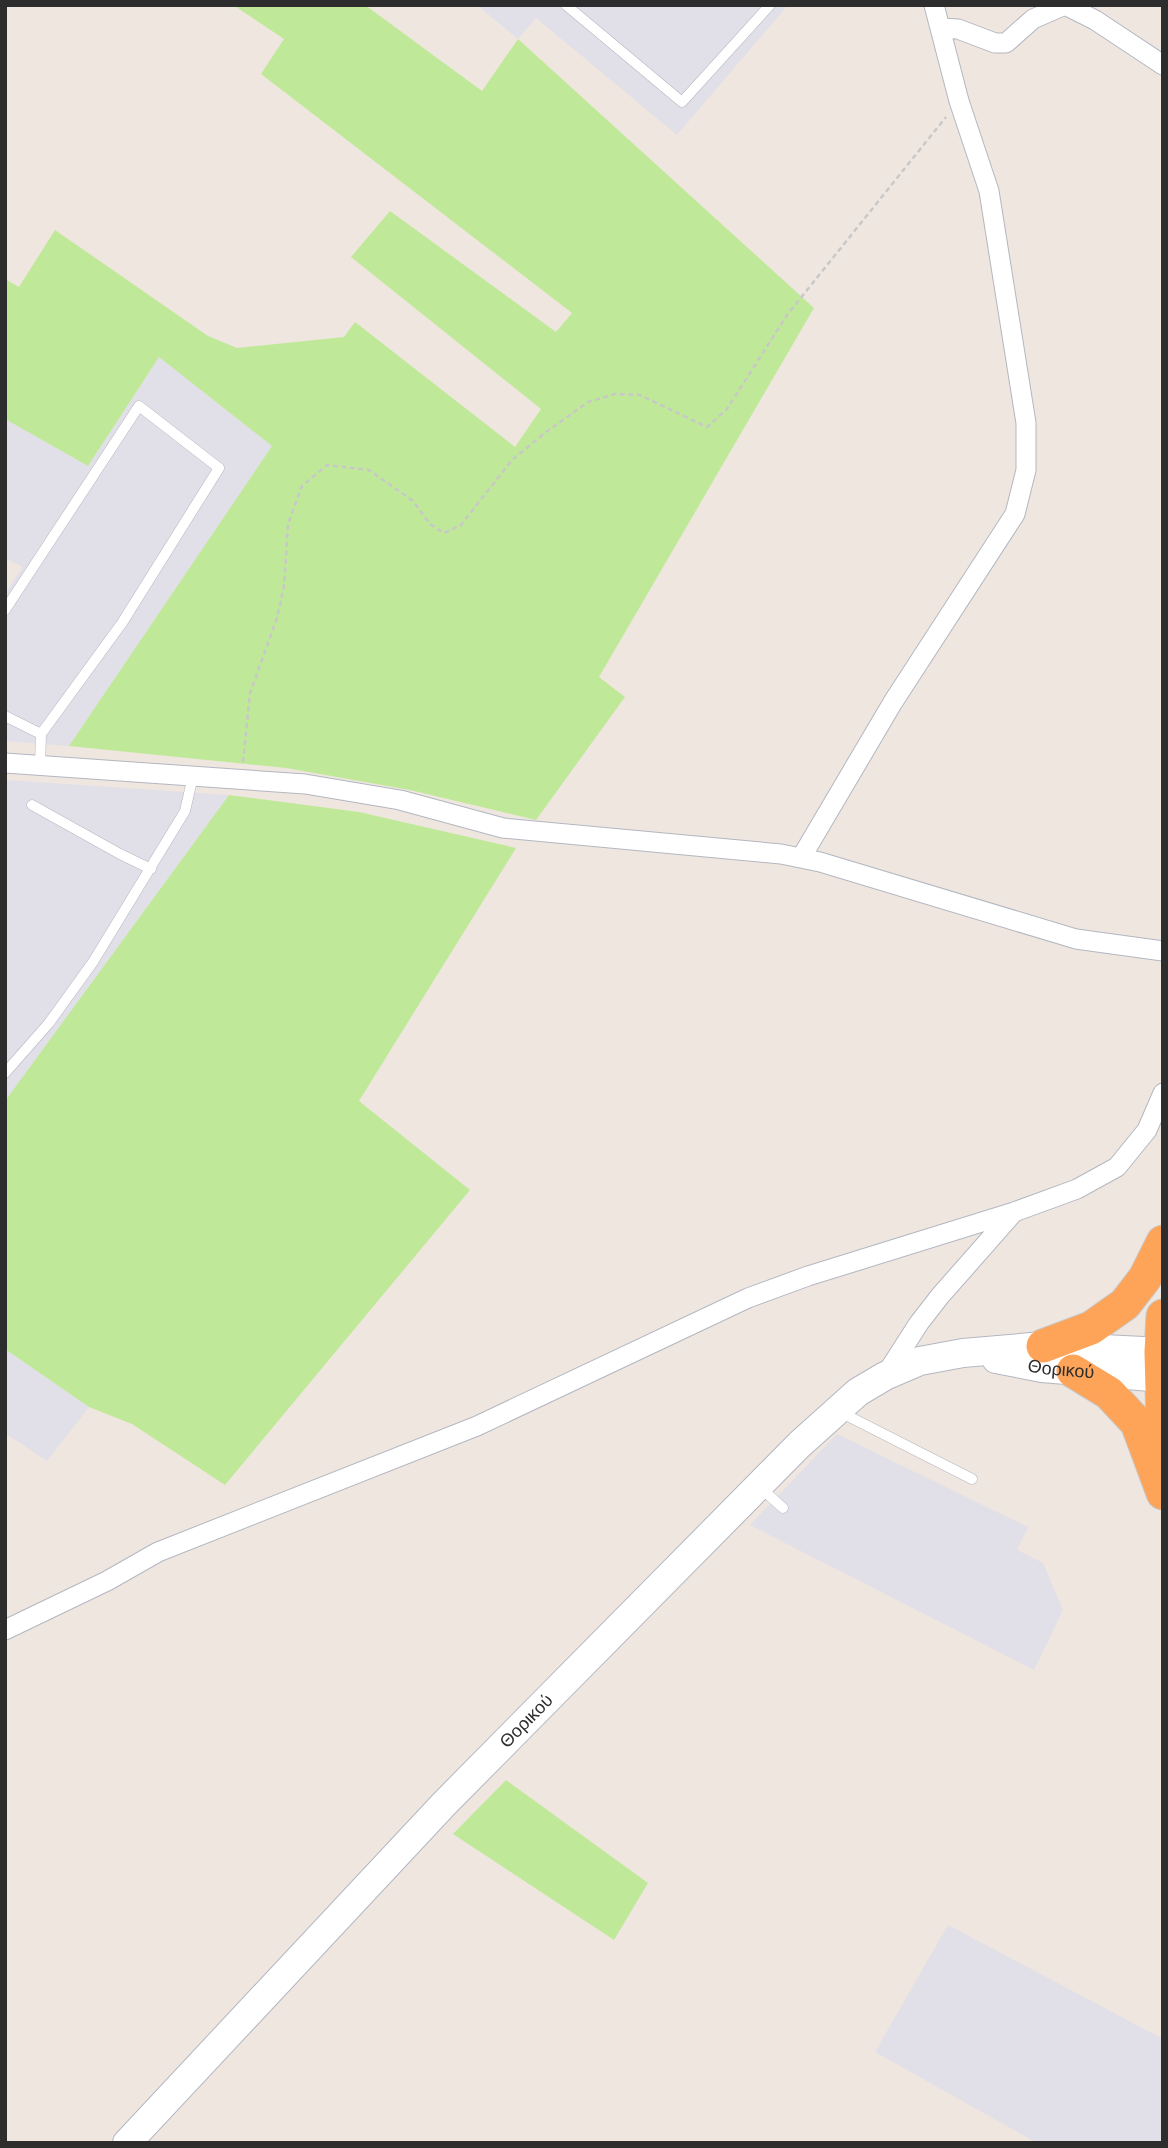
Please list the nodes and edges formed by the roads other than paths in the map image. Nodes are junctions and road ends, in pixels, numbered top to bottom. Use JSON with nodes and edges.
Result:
{"nodes":[{"id":1,"x":566,"y":5,"type":"edge"},
{"id":2,"x":770,"y":5,"type":"edge"},
{"id":3,"x":934,"y":5,"type":"edge"},
{"id":4,"x":941,"y":28,"type":"junction"},
{"id":5,"x":1163,"y":65,"type":"edge"},
{"id":6,"x":5,"y":610,"type":"edge"},
{"id":7,"x":5,"y":716,"type":"edge"},
{"id":8,"x":41,"y":734,"type":"junction"},
{"id":9,"x":5,"y":763,"type":"edge"},
{"id":10,"x":40,"y":765,"type":"junction"},
{"id":11,"x":193,"y":776,"type":"junction"},
{"id":12,"x":32,"y":805,"type":"dead end"},
{"id":13,"x":801,"y":858,"type":"junction"},
{"id":14,"x":151,"y":869,"type":"junction"},
{"id":15,"x":1163,"y":951,"type":"edge"},
{"id":16,"x":5,"y":1073,"type":"edge"},
{"id":17,"x":1163,"y":1093,"type":"edge"},
{"id":18,"x":1014,"y":1212,"type":"junction"},
{"id":19,"x":1163,"y":1242,"type":"edge"},
{"id":20,"x":1163,"y":1316,"type":"edge"},
{"id":21,"x":1043,"y":1346,"type":"junction"},
{"id":22,"x":963,"y":1353,"type":"junction"},
{"id":23,"x":1162,"y":1365,"type":"edge"},
{"id":24,"x":1073,"y":1371,"type":"junction"},
{"id":25,"x":885,"y":1376,"type":"junction"},
{"id":26,"x":837,"y":1410,"type":"junction"},
{"id":27,"x":1163,"y":1425,"type":"edge"},
{"id":28,"x":972,"y":1479,"type":"dead end"},
{"id":29,"x":758,"y":1485,"type":"junction"},
{"id":30,"x":1163,"y":1493,"type":"edge"},
{"id":31,"x":783,"y":1508,"type":"dead end"},
{"id":32,"x":5,"y":1630,"type":"edge"},
{"id":33,"x":127,"y":2143,"type":"edge"}],
"edges":[{"from":1,"to":2,"type":"lane"},
{"from":3,"to":4,"type":"street"},
{"from":4,"to":5,"type":"street"},
{"from":4,"to":13,"type":"street"},
{"from":6,"to":8,"type":"lane"},
{"from":7,"to":8,"type":"lane"},
{"from":8,"to":10,"type":"lane"},
{"from":9,"to":10,"type":"street"},
{"from":10,"to":11,"type":"street"},
{"from":11,"to":13,"type":"street"},
{"from":11,"to":14,"type":"lane"},
{"from":12,"to":14,"type":"lane"},
{"from":13,"to":15,"type":"street"},
{"from":14,"to":16,"type":"lane"},
{"from":17,"to":18,"type":"street"},
{"from":18,"to":25,"type":"street"},
{"from":18,"to":32,"type":"street"},
{"from":19,"to":21,"type":"highway"},
{"from":20,"to":23,"type":"highway"},
{"from":21,"to":22,"type":"main road","name":"Θορικού"},
{"from":21,"to":23,"type":"main road","name":"Θορικού"},
{"from":22,"to":24,"type":"main road","name":"Θορικού"},
{"from":22,"to":25,"type":"main road","name":"Θορικού"},
{"from":23,"to":24,"type":"main road","name":"Θορικού"},
{"from":23,"to":27,"type":"highway"},
{"from":24,"to":30,"type":"highway"},
{"from":25,"to":26,"type":"main road","name":"Θορικού"},
{"from":26,"to":28,"type":"lane"},
{"from":26,"to":29,"type":"main road","name":"Θορικού"},
{"from":29,"to":31,"type":"lane"},
{"from":29,"to":33,"type":"main road","name":"Θορικού"}]}
